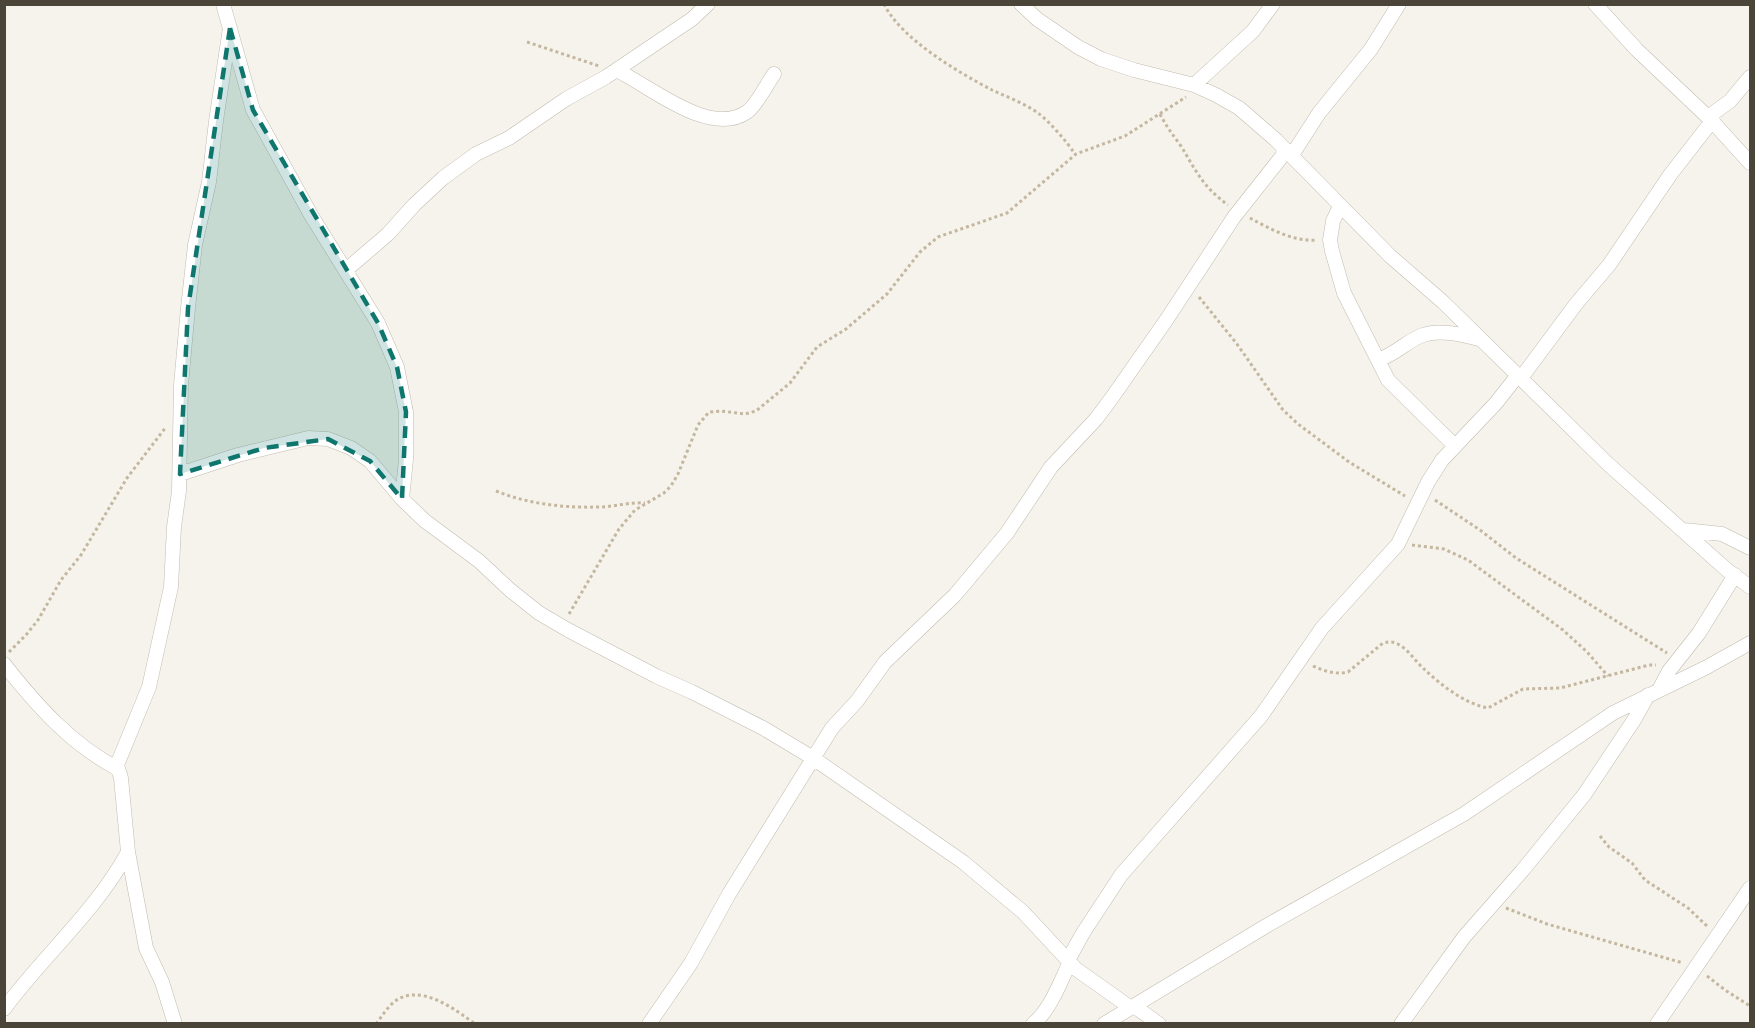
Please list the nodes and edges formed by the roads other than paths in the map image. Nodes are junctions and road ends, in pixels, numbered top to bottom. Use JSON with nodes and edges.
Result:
{"nodes":[{"id":1,"x":223,"y":4,"type":"edge"},
{"id":2,"x":708,"y":4,"type":"edge"},
{"id":3,"x":1021,"y":4,"type":"edge"},
{"id":4,"x":1273,"y":4,"type":"edge"},
{"id":5,"x":1399,"y":4,"type":"edge"},
{"id":6,"x":1595,"y":4,"type":"edge"},
{"id":7,"x":230,"y":28,"type":"junction"},
{"id":8,"x":614,"y":71,"type":"junction"},
{"id":9,"x":774,"y":74,"type":"dead end"},
{"id":10,"x":1750,"y":77,"type":"edge"},
{"id":11,"x":1197,"y":86,"type":"junction"},
{"id":12,"x":1710,"y":119,"type":"junction"},
{"id":13,"x":1289,"y":153,"type":"junction"},
{"id":14,"x":1750,"y":163,"type":"edge"},
{"id":15,"x":1340,"y":206,"type":"junction"},
{"id":16,"x":346,"y":270,"type":"junction"},
{"id":17,"x":1479,"y":339,"type":"junction"},
{"id":18,"x":1378,"y":360,"type":"junction"},
{"id":19,"x":1520,"y":377,"type":"junction"},
{"id":20,"x":1455,"y":446,"type":"junction"},
{"id":21,"x":180,"y":474,"type":"junction"},
{"id":22,"x":402,"y":499,"type":"junction"},
{"id":23,"x":1684,"y":530,"type":"junction"},
{"id":24,"x":1750,"y":548,"type":"edge"},
{"id":25,"x":1746,"y":580,"type":"edge"},
{"id":26,"x":1750,"y":643,"type":"edge"},
{"id":27,"x":4,"y":664,"type":"edge"},
{"id":28,"x":1654,"y":692,"type":"junction"},
{"id":29,"x":813,"y":758,"type":"junction"},
{"id":30,"x":118,"y":769,"type":"junction"},
{"id":31,"x":128,"y":852,"type":"junction"},
{"id":32,"x":1750,"y":888,"type":"edge"},
{"id":33,"x":1069,"y":961,"type":"junction"},
{"id":34,"x":1132,"y":1007,"type":"junction"},
{"id":35,"x":4,"y":1009,"type":"edge"},
{"id":36,"x":175,"y":1023,"type":"edge"},
{"id":37,"x":649,"y":1023,"type":"edge"},
{"id":38,"x":1033,"y":1023,"type":"edge"},
{"id":39,"x":1104,"y":1023,"type":"edge"},
{"id":40,"x":1159,"y":1023,"type":"edge"},
{"id":41,"x":1401,"y":1023,"type":"edge"},
{"id":42,"x":1657,"y":1023,"type":"edge"}],
"edges":[{"from":1,"to":7,"type":"street"},
{"from":2,"to":8,"type":"street"},
{"from":3,"to":11,"type":"street"},
{"from":4,"to":11,"type":"street"},
{"from":5,"to":13,"type":"street"},
{"from":6,"to":12,"type":"street"},
{"from":7,"to":16,"type":"street"},
{"from":7,"to":21,"type":"street"},
{"from":8,"to":9,"type":"street"},
{"from":8,"to":16,"type":"street"},
{"from":10,"to":12,"type":"street"},
{"from":11,"to":13,"type":"street"},
{"from":12,"to":14,"type":"street"},
{"from":12,"to":19,"type":"street"},
{"from":13,"to":15,"type":"street"},
{"from":13,"to":29,"type":"street"},
{"from":15,"to":17,"type":"street"},
{"from":15,"to":18,"type":"street"},
{"from":16,"to":22,"type":"street"},
{"from":17,"to":18,"type":"street"},
{"from":17,"to":19,"type":"street"},
{"from":18,"to":20,"type":"street"},
{"from":19,"to":20,"type":"street"},
{"from":19,"to":23,"type":"street"},
{"from":20,"to":33,"type":"street"},
{"from":21,"to":22,"type":"street"},
{"from":21,"to":30,"type":"street"},
{"from":22,"to":29,"type":"street"},
{"from":23,"to":24,"type":"street"},
{"from":23,"to":25,"type":"street"},
{"from":25,"to":28,"type":"street"},
{"from":26,"to":28,"type":"street"},
{"from":27,"to":30,"type":"street"},
{"from":28,"to":34,"type":"street"},
{"from":28,"to":41,"type":"street"},
{"from":29,"to":33,"type":"street"},
{"from":29,"to":37,"type":"street"},
{"from":30,"to":31,"type":"street"},
{"from":31,"to":35,"type":"street"},
{"from":31,"to":36,"type":"street"},
{"from":32,"to":42,"type":"street"},
{"from":33,"to":34,"type":"street"},
{"from":33,"to":38,"type":"street"},
{"from":34,"to":39,"type":"street"},
{"from":34,"to":40,"type":"street"}]}
